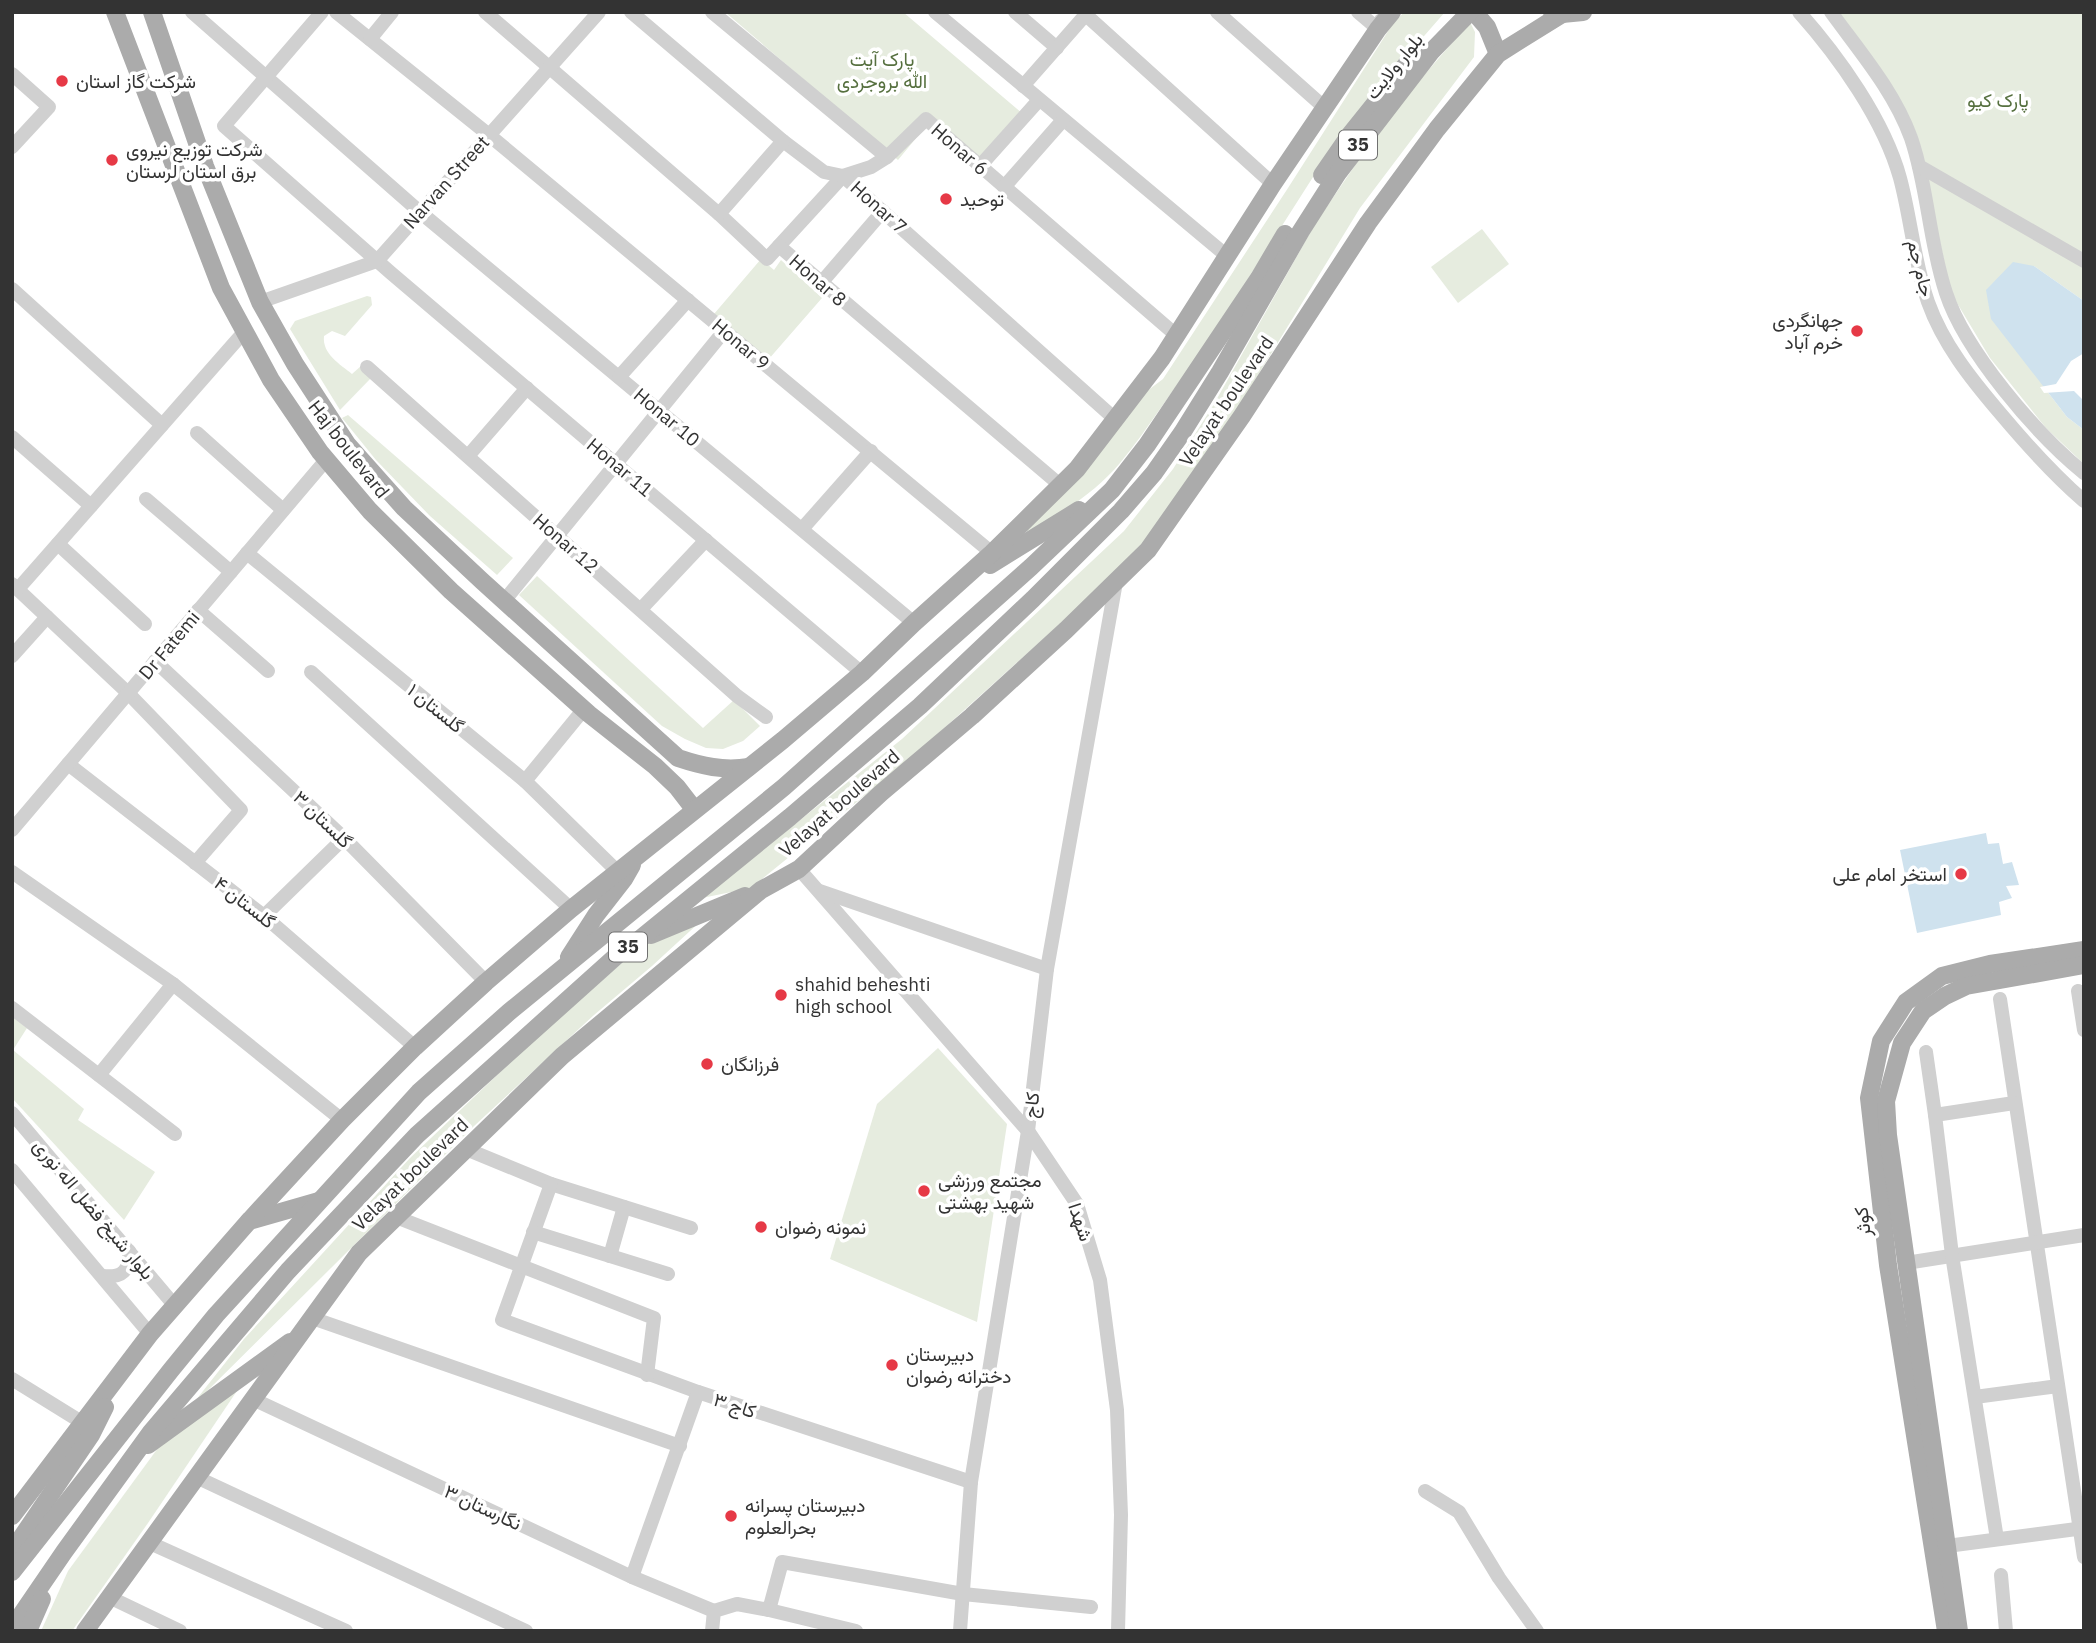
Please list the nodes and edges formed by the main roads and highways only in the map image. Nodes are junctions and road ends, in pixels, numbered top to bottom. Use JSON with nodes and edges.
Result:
{"nodes":[{"id":1,"x":115,"y":12,"type":"edge"},
{"id":2,"x":152,"y":12,"type":"edge"},
{"id":3,"x":1392,"y":12,"type":"edge"},
{"id":4,"x":1455,"y":12,"type":"edge"},
{"id":5,"x":1472,"y":12,"type":"edge"},
{"id":6,"x":1583,"y":12,"type":"edge"},
{"id":7,"x":1557,"y":13,"type":"edge"},
{"id":8,"x":1380,"y":21,"type":"edge"},
{"id":9,"x":1498,"y":54,"type":"junction"},
{"id":10,"x":176,"y":80,"type":"junction"},
{"id":11,"x":146,"y":92,"type":"junction"},
{"id":12,"x":194,"y":132,"type":"junction"},
{"id":13,"x":165,"y":144,"type":"junction"},
{"id":14,"x":1112,"y":489,"type":"junction"},
{"id":15,"x":971,"y":572,"type":"junction"},
{"id":16,"x":670,"y":751,"type":"junction"},
{"id":17,"x":655,"y":766,"type":"junction"},
{"id":18,"x":749,"y":767,"type":"junction"},
{"id":19,"x":694,"y":810,"type":"junction"},
{"id":20,"x":637,"y":855,"type":"junction"},
{"id":21,"x":761,"y":890,"type":"junction"},
{"id":22,"x":640,"y":939,"type":"junction"},
{"id":23,"x":2084,"y":950,"type":"edge"},
{"id":24,"x":2084,"y":965,"type":"edge"},
{"id":25,"x":562,"y":968,"type":"junction"},
{"id":26,"x":509,"y":1012,"type":"junction"},
{"id":27,"x":504,"y":1059,"type":"junction"},
{"id":28,"x":419,"y":1092,"type":"junction"},
{"id":29,"x":417,"y":1135,"type":"junction"},
{"id":30,"x":319,"y":1201,"type":"junction"},
{"id":31,"x":249,"y":1221,"type":"junction"},
{"id":32,"x":1897,"y":1264,"type":"junction"},
{"id":33,"x":301,"y":1334,"type":"junction"},
{"id":34,"x":127,"y":1363,"type":"junction"},
{"id":35,"x":134,"y":1455,"type":"junction"},
{"id":36,"x":12,"y":1516,"type":"edge"},
{"id":37,"x":1940,"y":1547,"type":"junction"},
{"id":38,"x":64,"y":1552,"type":"junction"},
{"id":39,"x":12,"y":1558,"type":"edge"},
{"id":40,"x":12,"y":1572,"type":"edge"},
{"id":41,"x":12,"y":1628,"type":"edge"},
{"id":42,"x":28,"y":1631,"type":"edge"},
{"id":43,"x":85,"y":1631,"type":"edge"},
{"id":44,"x":1946,"y":1631,"type":"edge"},
{"id":45,"x":1959,"y":1631,"type":"edge"}],
"edges":[{"from":1,"to":11,"type":"main road","name":"Haj boulevard"},
{"from":2,"to":10,"type":"main road","name":"Haj boulevard"},
{"from":3,"to":8,"type":"main road"},
{"from":4,"to":14,"type":"main road","name":"بلوار ولایت","number":"35"},
{"from":5,"to":9,"type":"main road"},
{"from":5,"to":22,"type":"main road","name":"بلوار ولایت","number":"35"},
{"from":6,"to":7,"type":"main road"},
{"from":7,"to":9,"type":"main road","name":"Velayat boulevard"},
{"from":8,"to":15,"type":"main road"},
{"from":9,"to":21,"type":"main road","name":"Velayat boulevard"},
{"from":10,"to":11,"type":"main road"},
{"from":10,"to":12,"type":"main road","name":"Haj boulevard"},
{"from":11,"to":13,"type":"main road","name":"Haj boulevard"},
{"from":12,"to":13,"type":"main road"},
{"from":12,"to":16,"type":"main road","name":"Haj boulevard"},
{"from":13,"to":17,"type":"main road","name":"Haj boulevard"},
{"from":14,"to":15,"type":"main road"},
{"from":14,"to":25,"type":"main road","number":"35"},
{"from":15,"to":18,"type":"main road"},
{"from":16,"to":17,"type":"main road"},
{"from":16,"to":18,"type":"main road","name":"Haj boulevard"},
{"from":17,"to":19,"type":"main road","name":"Haj boulevard"},
{"from":18,"to":19,"type":"main road"},
{"from":19,"to":20,"type":"main road"},
{"from":20,"to":25,"type":"main road"},
{"from":20,"to":31,"type":"main road"},
{"from":21,"to":22,"type":"main road"},
{"from":21,"to":33,"type":"main road","name":"Velayat boulevard"},
{"from":22,"to":27,"type":"main road","name":"Velayat boulevard","number":"35"},
{"from":23,"to":32,"type":"main road","name":"کوثر"},
{"from":24,"to":32,"type":"main road","name":"کوثر"},
{"from":25,"to":26,"type":"main road","number":"35"},
{"from":26,"to":27,"type":"main road"},
{"from":26,"to":28,"type":"main road","number":"35"},
{"from":27,"to":29,"type":"main road","name":"Velayat boulevard","number":"35"},
{"from":28,"to":29,"type":"main road"},
{"from":28,"to":30,"type":"main road","number":"35"},
{"from":29,"to":35,"type":"main road","name":"Velayat boulevard","number":"35"},
{"from":30,"to":31,"type":"main road"},
{"from":30,"to":40,"type":"main road","number":"35"},
{"from":31,"to":34,"type":"main road"},
{"from":32,"to":37,"type":"main road","name":"کوثر"},
{"from":33,"to":35,"type":"main road"},
{"from":33,"to":43,"type":"main road","name":"Velayat boulevard"},
{"from":34,"to":36,"type":"main road"},
{"from":34,"to":39,"type":"main road"},
{"from":35,"to":38,"type":"main road","name":"Velayat boulevard","number":"35"},
{"from":37,"to":44,"type":"main road","name":"کوثر"},
{"from":37,"to":45,"type":"main road","name":"کوثر"},
{"from":38,"to":41,"type":"main road","name":"Velayat boulevard","number":"35"},
{"from":38,"to":42,"type":"main road"}]}
